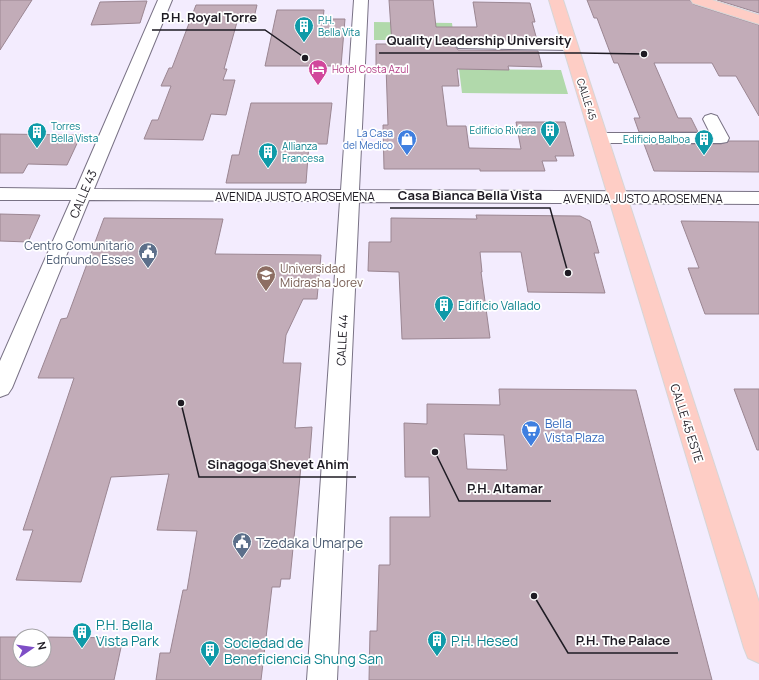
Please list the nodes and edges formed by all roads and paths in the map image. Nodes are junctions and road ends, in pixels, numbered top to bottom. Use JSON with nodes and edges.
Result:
{"nodes":[{"id":1,"x":165,"y":0,"type":"edge"},
{"id":2,"x":361,"y":0,"type":"edge"},
{"id":3,"x":556,"y":0,"type":"edge"},
{"id":4,"x":698,"y":0,"type":"edge"},
{"id":5,"x":759,"y":20,"type":"edge"},
{"id":6,"x":463,"y":45,"type":"dead end"},
{"id":7,"x":570,"y":46,"type":"junction"},
{"id":8,"x":711,"y":119,"type":"dead end"},
{"id":9,"x":600,"y":138,"type":"junction"},
{"id":10,"x":0,"y":194,"type":"edge"},
{"id":11,"x":83,"y":195,"type":"junction"},
{"id":12,"x":351,"y":197,"type":"junction"},
{"id":13,"x":618,"y":198,"type":"junction"},
{"id":14,"x":759,"y":198,"type":"edge"},
{"id":15,"x":0,"y":388,"type":"edge"},
{"id":16,"x":759,"y":648,"type":"edge"},
{"id":17,"x":322,"y":680,"type":"edge"}],
"edges":[{"from":1,"to":11,"type":"street","name":"CALLE 43"},
{"from":2,"to":12,"type":"street","name":"CALLE 44"},
{"from":3,"to":7,"type":"main road","name":"CALLE 45"},
{"from":4,"to":5,"type":"main road"},
{"from":6,"to":7,"type":"street"},
{"from":7,"to":9,"type":"main road","name":"CALLE 45"},
{"from":8,"to":9,"type":"street"},
{"from":9,"to":13,"type":"main road","name":"CALLE 45"},
{"from":10,"to":11,"type":"street","name":"AVENIDA JUSTO AROSEMENA"},
{"from":11,"to":12,"type":"street","name":"AVENIDA JUSTO AROSEMENA"},
{"from":11,"to":15,"type":"street","name":"CALLE 43"},
{"from":12,"to":13,"type":"street","name":"AVENIDA JUSTO AROSEMENA"},
{"from":12,"to":17,"type":"street","name":"CALLE 44"},
{"from":13,"to":14,"type":"street","name":"AVENIDA JUSTO AROSEMENA"},
{"from":13,"to":16,"type":"main road","name":"CALLE 45 ESTE"}]}
